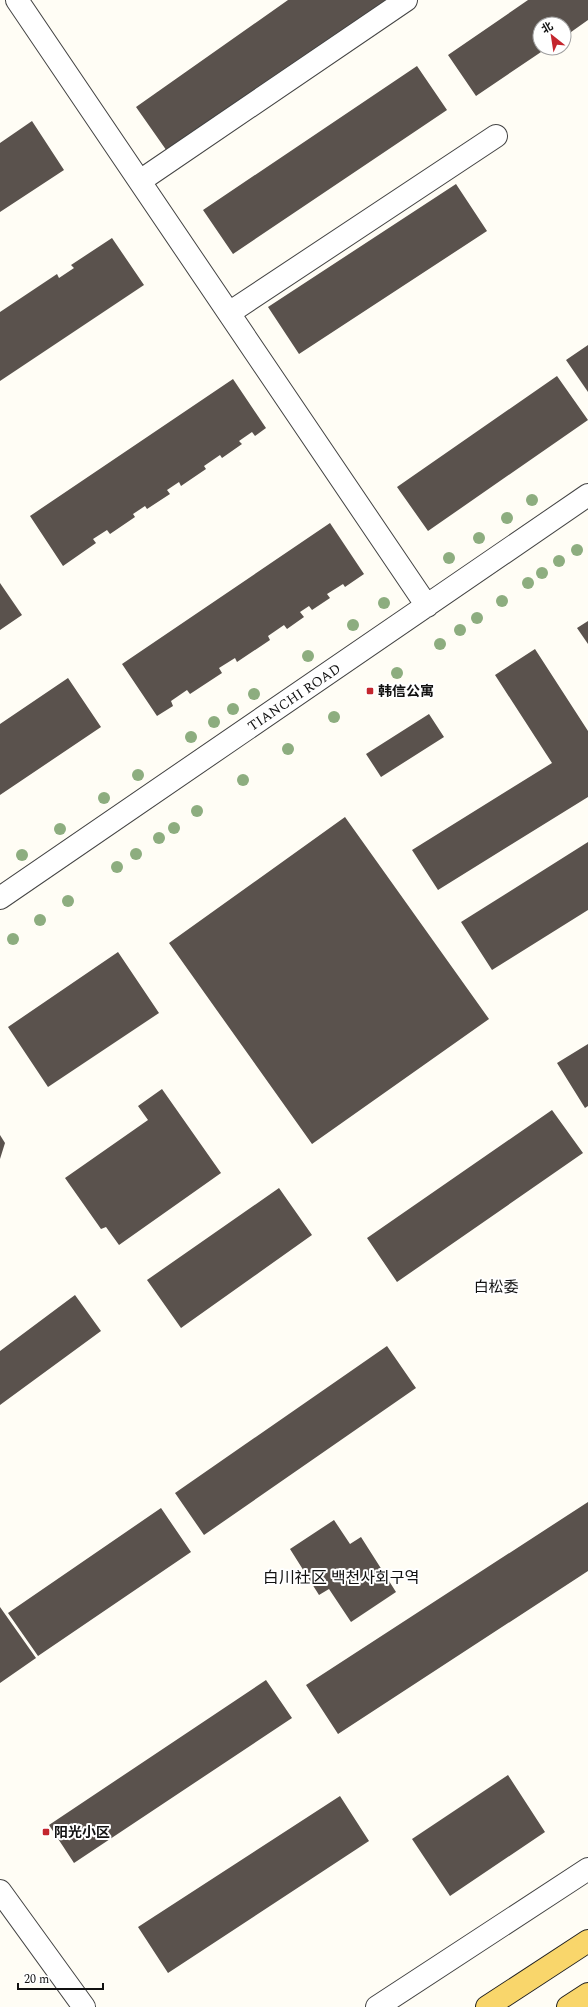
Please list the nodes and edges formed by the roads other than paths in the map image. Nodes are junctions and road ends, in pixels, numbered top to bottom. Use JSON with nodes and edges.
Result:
{"nodes":[{"id":1,"x":17,"y":0,"type":"edge"},
{"id":2,"x":406,"y":0,"type":"edge"},
{"id":3,"x":496,"y":136,"type":"dead end"},
{"id":4,"x":140,"y":181,"type":"junction"},
{"id":5,"x":229,"y":313,"type":"junction"},
{"id":6,"x":588,"y":495,"type":"edge"},
{"id":7,"x":427,"y":606,"type":"junction"},
{"id":8,"x":0,"y":898,"type":"edge"},
{"id":9,"x":588,"y":1869,"type":"edge"},
{"id":10,"x":0,"y":1891,"type":"edge"},
{"id":11,"x":588,"y":1941,"type":"edge"},
{"id":12,"x":588,"y":1994,"type":"edge"},
{"id":13,"x":84,"y":2007,"type":"edge"},
{"id":14,"x":377,"y":2007,"type":"edge"},
{"id":15,"x":487,"y":2007,"type":"edge"},
{"id":16,"x":568,"y":2007,"type":"edge"}],
"edges":[{"from":1,"to":4,"type":"street"},
{"from":2,"to":4,"type":"street"},
{"from":3,"to":5,"type":"street"},
{"from":4,"to":5,"type":"street"},
{"from":5,"to":7,"type":"street"},
{"from":6,"to":7,"type":"street","name":"TIANCHI ROAD"},
{"from":7,"to":8,"type":"street","name":"TIANCHI ROAD"},
{"from":9,"to":14,"type":"street"},
{"from":10,"to":13,"type":"street"},
{"from":11,"to":15,"type":"main road"},
{"from":12,"to":16,"type":"main road"}]}
